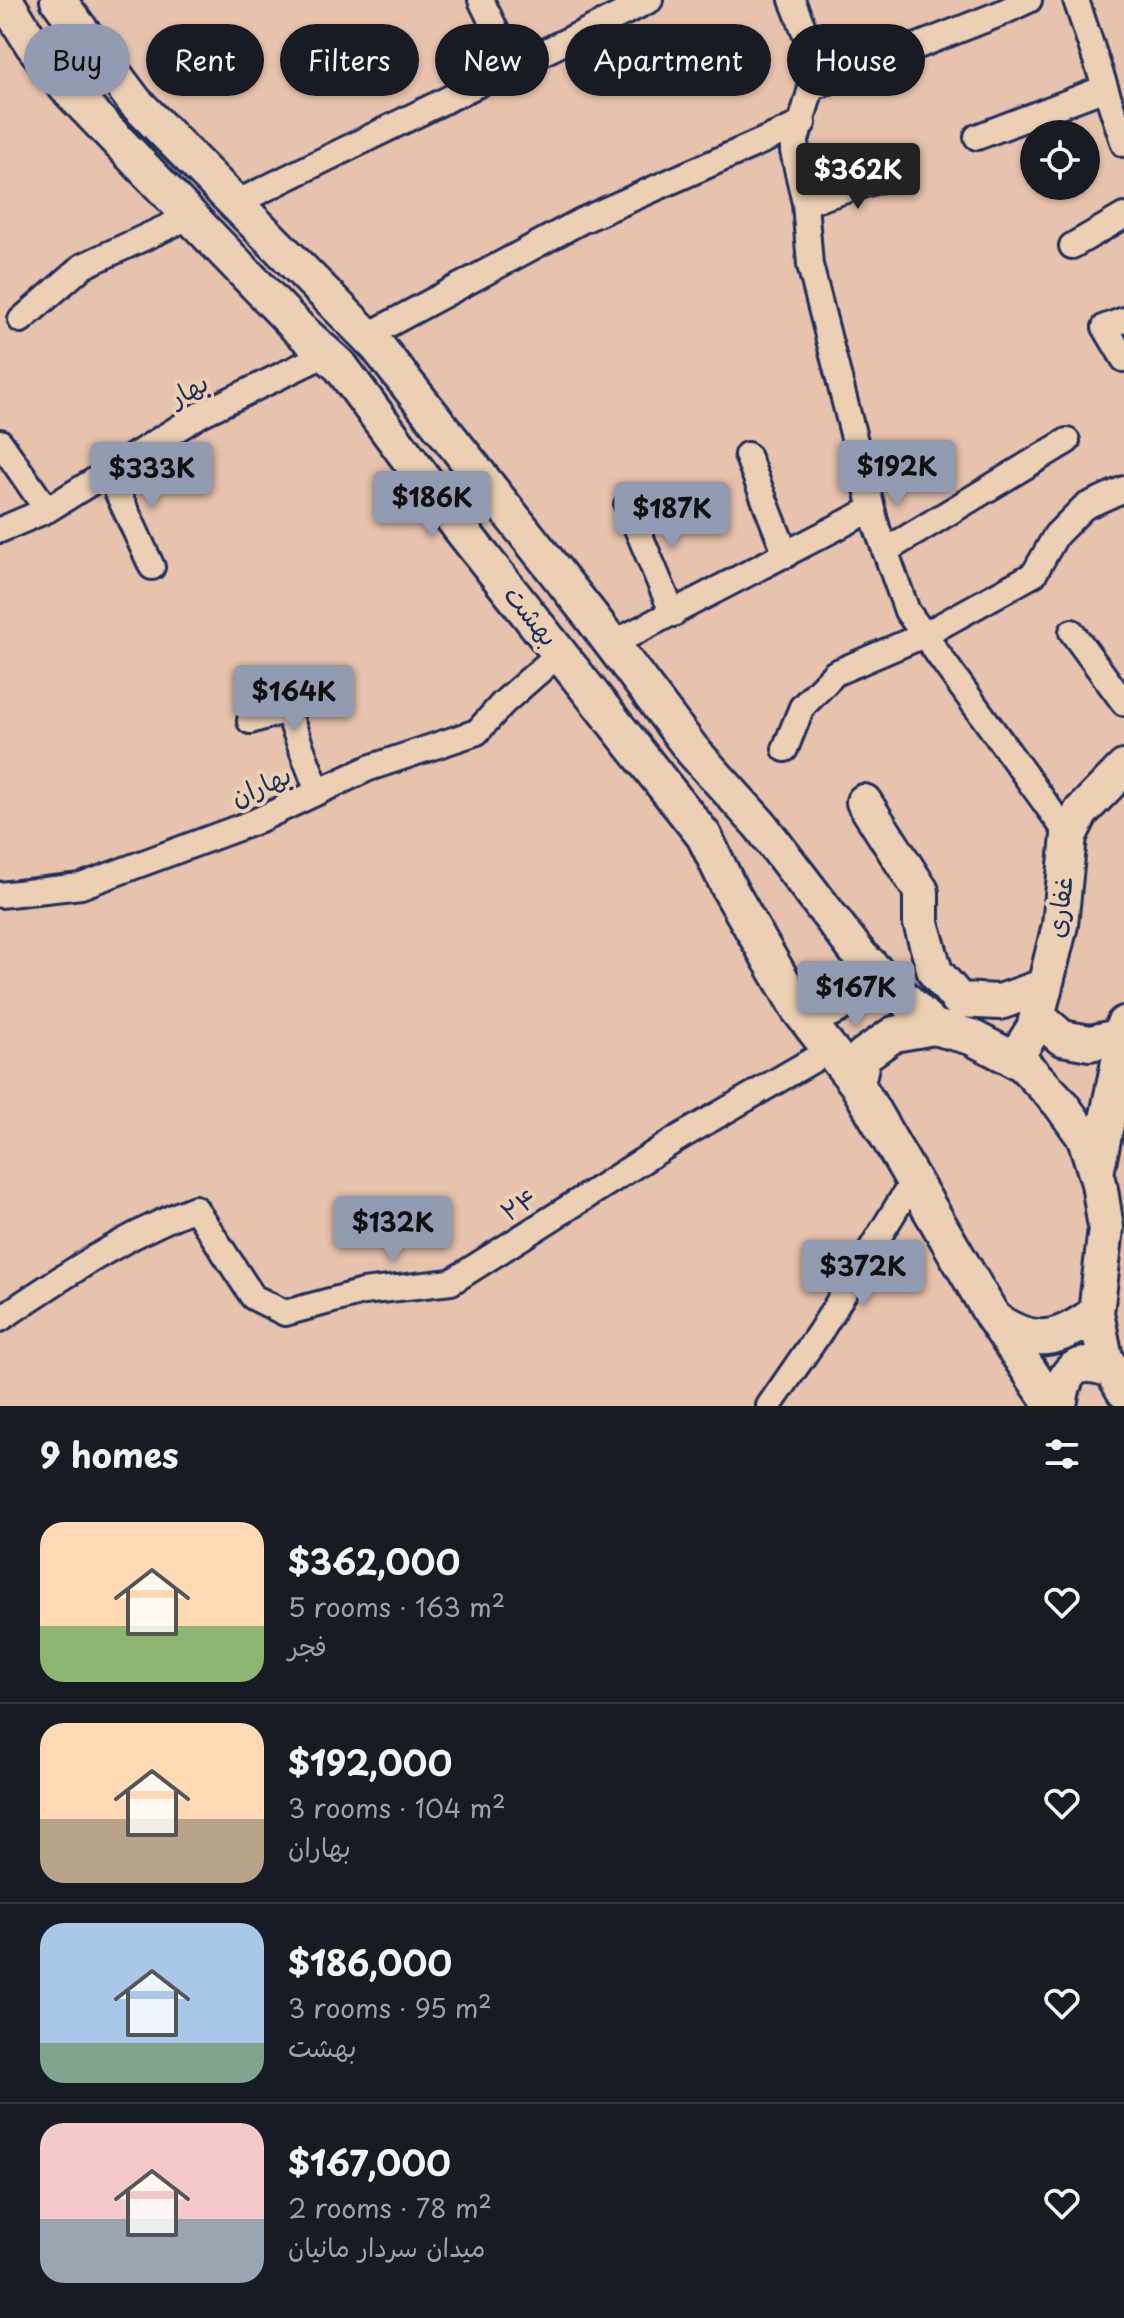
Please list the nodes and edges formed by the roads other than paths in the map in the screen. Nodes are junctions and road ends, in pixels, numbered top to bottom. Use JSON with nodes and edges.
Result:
{"nodes":[{"id":1,"x":5,"y":0,"type":"edge"},
{"id":2,"x":58,"y":0,"type":"edge"},
{"id":3,"x":481,"y":0,"type":"edge"},
{"id":4,"x":650,"y":0,"type":"edge"},
{"id":5,"x":792,"y":0,"type":"edge"},
{"id":6,"x":1029,"y":0,"type":"edge"},
{"id":7,"x":1076,"y":0,"type":"edge"},
{"id":8,"x":493,"y":24,"type":"edge"},
{"id":9,"x":802,"y":24,"type":"edge"},
{"id":10,"x":925,"y":43,"type":"edge"},
{"id":11,"x":549,"y":50,"type":"edge"},
{"id":12,"x":1105,"y":88,"type":"junction"},
{"id":13,"x":456,"y":96,"type":"edge"},
{"id":14,"x":809,"y":96,"type":"edge"},
{"id":15,"x":803,"y":123,"type":"junction"},
{"id":16,"x":977,"y":137,"type":"dead end"},
{"id":17,"x":1124,"y":144,"type":"edge"},
{"id":18,"x":897,"y":174,"type":"dead end"},
{"id":19,"x":236,"y":203,"type":"junction"},
{"id":20,"x":805,"y":203,"type":"junction"},
{"id":21,"x":191,"y":216,"type":"junction"},
{"id":22,"x":1124,"y":216,"type":"edge"},
{"id":23,"x":1072,"y":246,"type":"dead end"},
{"id":24,"x":21,"y":320,"type":"dead end"},
{"id":25,"x":1124,"y":320,"type":"edge"},
{"id":26,"x":367,"y":336,"type":"junction"},
{"id":27,"x":326,"y":354,"type":"junction"},
{"id":28,"x":1124,"y":359,"type":"edge"},
{"id":29,"x":1067,"y":441,"type":"dead end"},
{"id":30,"x":0,"y":442,"type":"edge"},
{"id":31,"x":747,"y":455,"type":"dead end"},
{"id":32,"x":108,"y":472,"type":"junction"},
{"id":33,"x":1124,"y":489,"type":"edge"},
{"id":34,"x":627,"y":505,"type":"dead end"},
{"id":35,"x":872,"y":509,"type":"junction"},
{"id":36,"x":47,"y":510,"type":"junction"},
{"id":37,"x":0,"y":530,"type":"edge"},
{"id":38,"x":885,"y":551,"type":"junction"},
{"id":39,"x":786,"y":555,"type":"junction"},
{"id":40,"x":152,"y":567,"type":"dead end"},
{"id":41,"x":673,"y":614,"type":"junction"},
{"id":42,"x":1072,"y":632,"type":"dead end"},
{"id":43,"x":924,"y":635,"type":"junction"},
{"id":44,"x":612,"y":644,"type":"junction"},
{"id":45,"x":560,"y":653,"type":"junction"},
{"id":46,"x":314,"y":692,"type":"dead end"},
{"id":47,"x":1124,"y":703,"type":"edge"},
{"id":48,"x":287,"y":710,"type":"junction"},
{"id":49,"x":250,"y":721,"type":"dead end"},
{"id":50,"x":785,"y":749,"type":"dead end"},
{"id":51,"x":1124,"y":768,"type":"edge"},
{"id":52,"x":318,"y":792,"type":"junction"},
{"id":53,"x":864,"y":802,"type":"dead end"},
{"id":54,"x":1069,"y":836,"type":"junction"},
{"id":55,"x":0,"y":895,"type":"edge"},
{"id":56,"x":870,"y":965,"type":"junction"},
{"id":57,"x":1041,"y":1001,"type":"junction"},
{"id":58,"x":799,"y":1010,"type":"junction"},
{"id":59,"x":934,"y":1027,"type":"junction"},
{"id":60,"x":1123,"y":1030,"type":"edge"},
{"id":61,"x":830,"y":1050,"type":"junction"},
{"id":62,"x":1014,"y":1060,"type":"junction"},
{"id":63,"x":857,"y":1084,"type":"junction"},
{"id":64,"x":1096,"y":1174,"type":"junction"},
{"id":65,"x":913,"y":1181,"type":"junction"},
{"id":66,"x":1096,"y":1313,"type":"junction"},
{"id":67,"x":0,"y":1319,"type":"edge"},
{"id":68,"x":994,"y":1319,"type":"junction"},
{"id":69,"x":1119,"y":1381,"type":"edge"},
{"id":70,"x":769,"y":1406,"type":"edge"},
{"id":71,"x":1056,"y":1406,"type":"edge"}],
"edges":[{"from":1,"to":21,"type":"main road","name":"بهشت"},
{"from":2,"to":19,"type":"main road","name":"بهشت"},
{"from":3,"to":8,"type":"street"},
{"from":4,"to":11,"type":"street"},
{"from":5,"to":9,"type":"street"},
{"from":6,"to":10,"type":"street"},
{"from":7,"to":12,"type":"street"},
{"from":12,"to":16,"type":"street"},
{"from":12,"to":17,"type":"street"},
{"from":13,"to":19,"type":"street"},
{"from":14,"to":15,"type":"street"},
{"from":15,"to":20,"type":"street"},
{"from":15,"to":26,"type":"street"},
{"from":18,"to":20,"type":"street"},
{"from":19,"to":26,"type":"main road","name":"بهشت"},
{"from":20,"to":35,"type":"street"},
{"from":21,"to":24,"type":"street"},
{"from":21,"to":27,"type":"main road","name":"بهشت"},
{"from":22,"to":23,"type":"street"},
{"from":25,"to":28,"type":"street"},
{"from":26,"to":44,"type":"main road","name":"بهشت"},
{"from":27,"to":32,"type":"street","name":"بهار"},
{"from":27,"to":45,"type":"main road","name":"بهشت"},
{"from":29,"to":38,"type":"street"},
{"from":30,"to":36,"type":"street"},
{"from":31,"to":39,"type":"street"},
{"from":32,"to":36,"type":"street","name":"بهار"},
{"from":32,"to":40,"type":"street"},
{"from":33,"to":43,"type":"street"},
{"from":34,"to":41,"type":"street"},
{"from":35,"to":38,"type":"street"},
{"from":35,"to":39,"type":"street"},
{"from":36,"to":37,"type":"street","name":"بهار"},
{"from":38,"to":43,"type":"street"},
{"from":39,"to":41,"type":"street"},
{"from":41,"to":44,"type":"street"},
{"from":42,"to":47,"type":"street"},
{"from":43,"to":50,"type":"street"},
{"from":43,"to":54,"type":"street"},
{"from":44,"to":56,"type":"main road","name":"بهشت"},
{"from":45,"to":52,"type":"street","name":"بهاران"},
{"from":45,"to":58,"type":"main road","name":"بهشت"},
{"from":46,"to":48,"type":"street"},
{"from":48,"to":49,"type":"street"},
{"from":48,"to":52,"type":"street"},
{"from":51,"to":54,"type":"main road","name":"غفاری"},
{"from":52,"to":55,"type":"street","name":"بهاران"},
{"from":53,"to":57,"type":"main road"},
{"from":54,"to":57,"type":"main road","name":"غفاری"},
{"from":56,"to":58,"type":"main road"},
{"from":56,"to":59,"type":"main road","name":"بهشت"},
{"from":57,"to":60,"type":"main road"},
{"from":57,"to":62,"type":"main road","name":"غفاری"},
{"from":58,"to":61,"type":"main road","name":"بهشت"},
{"from":59,"to":62,"type":"main road"},
{"from":59,"to":63,"type":"main road"},
{"from":60,"to":64,"type":"main road"},
{"from":61,"to":63,"type":"main road","name":"بهشت"},
{"from":61,"to":67,"type":"street","name":"۲۴"},
{"from":62,"to":64,"type":"main road"},
{"from":63,"to":65,"type":"main road","name":"بهشت"},
{"from":64,"to":66,"type":"main road"},
{"from":65,"to":68,"type":"main road","name":"بهشت"},
{"from":65,"to":70,"type":"street"},
{"from":66,"to":68,"type":"main road"},
{"from":66,"to":69,"type":"main road"},
{"from":68,"to":71,"type":"main road"},
{"from":69,"to":71,"type":"main road"}]}
